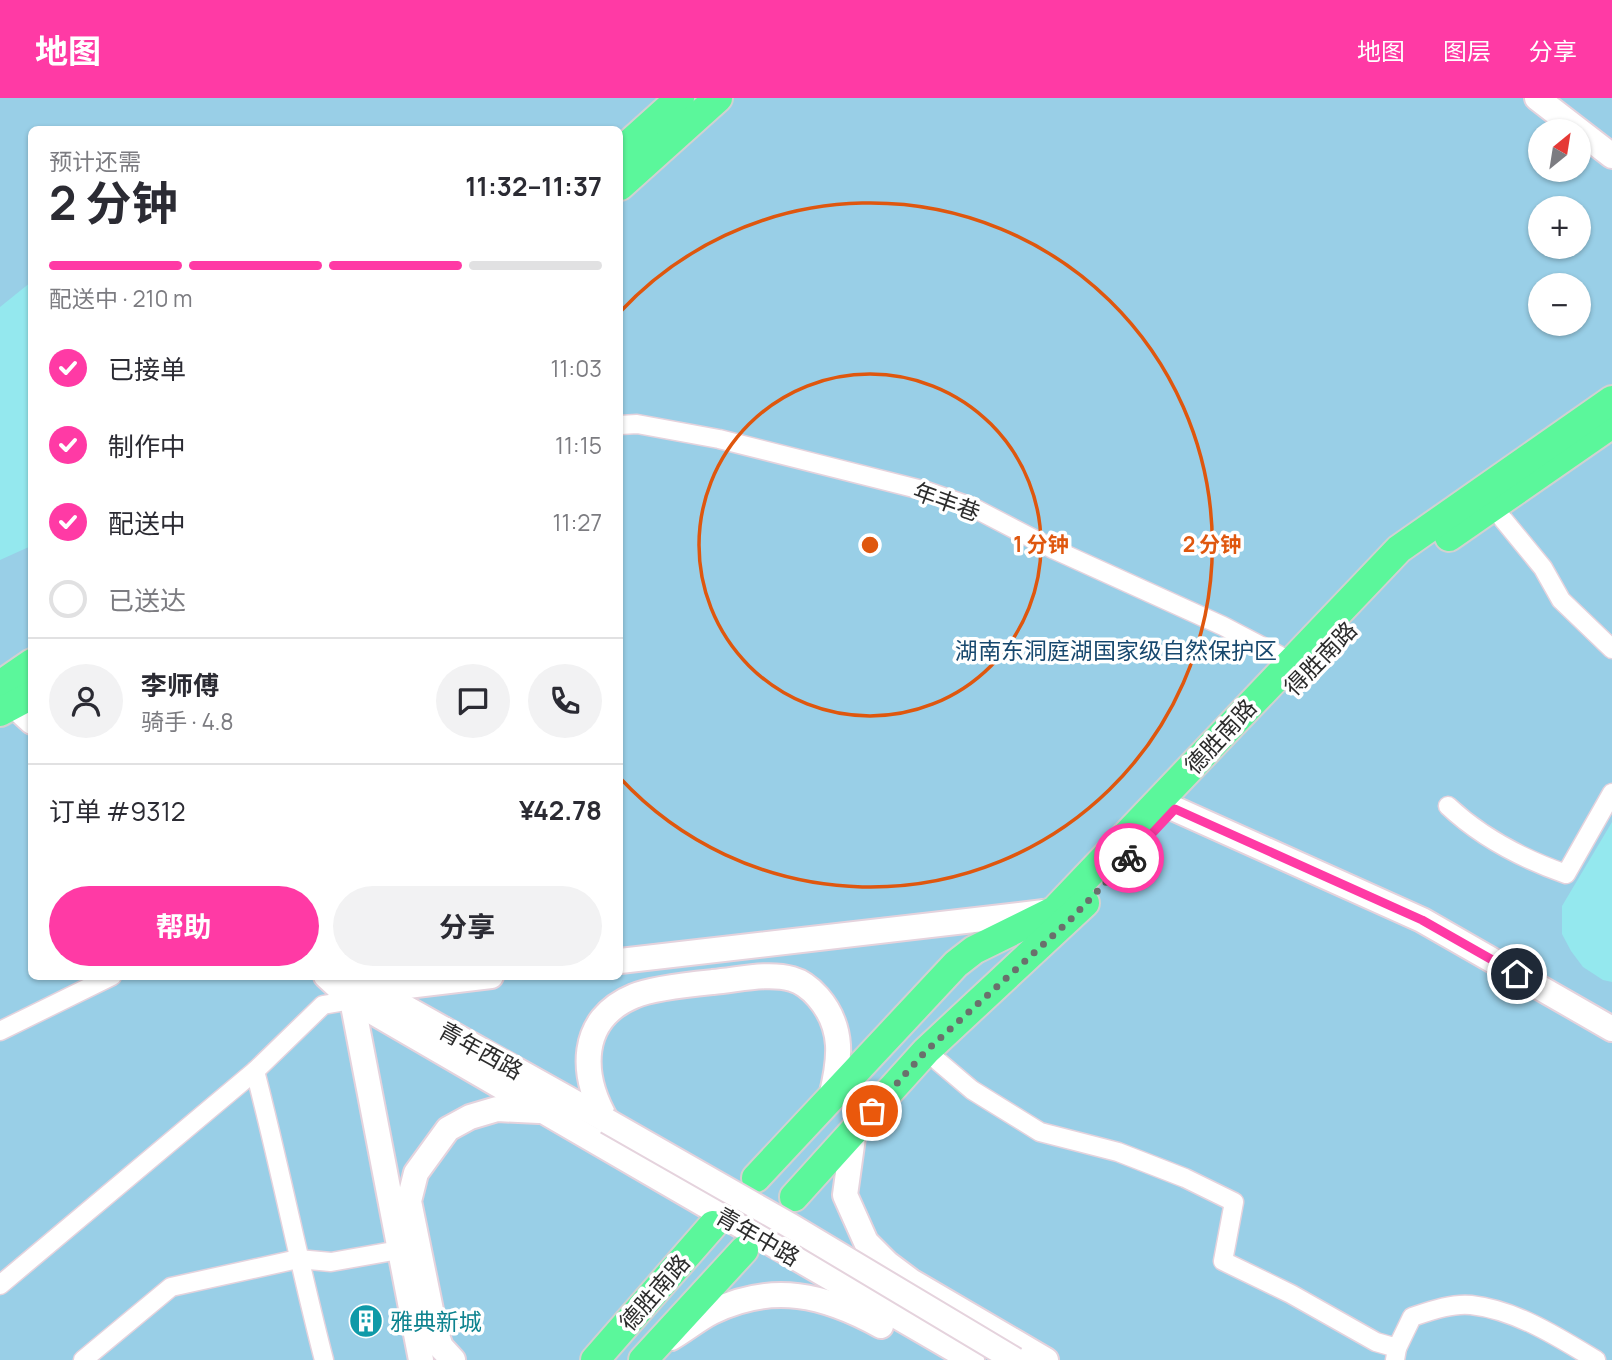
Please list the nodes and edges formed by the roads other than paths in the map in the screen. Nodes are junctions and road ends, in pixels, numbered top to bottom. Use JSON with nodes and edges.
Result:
{"nodes":[{"id":1,"x":680,"y":98,"type":"edge"},
{"id":2,"x":718,"y":98,"type":"edge"},
{"id":3,"x":1537,"y":98,"type":"edge"},
{"id":4,"x":623,"y":149,"type":"edge"},
{"id":5,"x":1612,"y":156,"type":"edge"},
{"id":6,"x":623,"y":183,"type":"edge"},
{"id":7,"x":1612,"y":400,"type":"edge"},
{"id":8,"x":1612,"y":424,"type":"edge"},
{"id":9,"x":623,"y":425,"type":"edge"},
{"id":10,"x":1493,"y":507,"type":"junction"},
{"id":11,"x":1612,"y":649,"type":"edge"},
{"id":12,"x":1290,"y":661,"type":"junction"},
{"id":13,"x":1612,"y":793,"type":"edge"},
{"id":14,"x":1448,"y":806,"type":"dead end"},
{"id":15,"x":1175,"y":809,"type":"junction"},
{"id":16,"x":1055,"y":910,"type":"junction"},
{"id":17,"x":623,"y":961,"type":"edge"},
{"id":18,"x":104,"y":980,"type":"edge"},
{"id":19,"x":337,"y":980,"type":"edge"},
{"id":20,"x":451,"y":980,"type":"edge"},
{"id":21,"x":361,"y":989,"type":"edge"},
{"id":22,"x":1612,"y":1029,"type":"edge"},
{"id":23,"x":0,"y":1031,"type":"edge"},
{"id":24,"x":926,"y":1051,"type":"junction"},
{"id":25,"x":255,"y":1072,"type":"junction"},
{"id":26,"x":831,"y":1097,"type":"junction"},
{"id":27,"x":544,"y":1111,"type":"junction"},
{"id":28,"x":607,"y":1121,"type":"junction"},
{"id":29,"x":855,"y":1130,"type":"junction"},
{"id":30,"x":756,"y":1178,"type":"dead end"},
{"id":31,"x":794,"y":1197,"type":"dead end"},
{"id":32,"x":713,"y":1225,"type":"dead end"},
{"id":33,"x":399,"y":1250,"type":"junction"},
{"id":34,"x":744,"y":1250,"type":"dead end"},
{"id":35,"x":298,"y":1259,"type":"junction"},
{"id":36,"x":0,"y":1285,"type":"edge"},
{"id":37,"x":1396,"y":1354,"type":"edge"},
{"id":38,"x":647,"y":1356,"type":"edge"},
{"id":39,"x":596,"y":1357,"type":"edge"},
{"id":40,"x":83,"y":1360,"type":"edge"},
{"id":41,"x":324,"y":1360,"type":"edge"},
{"id":42,"x":421,"y":1360,"type":"edge"},
{"id":43,"x":453,"y":1360,"type":"edge"},
{"id":44,"x":942,"y":1360,"type":"edge"},
{"id":45,"x":971,"y":1360,"type":"edge"},
{"id":46,"x":1015,"y":1360,"type":"edge"},
{"id":47,"x":1046,"y":1360,"type":"edge"},
{"id":48,"x":1596,"y":1360,"type":"edge"}],
"edges":[{"from":1,"to":4,"type":"main road"},
{"from":2,"to":6,"type":"main road"},
{"from":3,"to":5,"type":"main road"},
{"from":7,"to":12,"type":"main road","name":"德胜南路"},
{"from":8,"to":10,"type":"main road","name":"得胜南路"},
{"from":9,"to":12,"type":"street","name":"年丰巷"},
{"from":10,"to":11,"type":"street"},
{"from":10,"to":15,"type":"main road","name":"得胜南路"},
{"from":12,"to":16,"type":"main road","name":"德胜南路"},
{"from":13,"to":14,"type":"street"},
{"from":15,"to":22,"type":"main road"},
{"from":15,"to":24,"type":"main road","name":"得胜南路"},
{"from":16,"to":17,"type":"main road"},
{"from":16,"to":26,"type":"main road","name":"德胜南路"},
{"from":18,"to":23,"type":"street"},
{"from":19,"to":21,"type":"main road","name":"青年西路"},
{"from":20,"to":21,"type":"main road"},
{"from":21,"to":25,"type":"street"},
{"from":21,"to":27,"type":"main road","name":"青年西路"},
{"from":21,"to":28,"type":"main road","name":"青年西路"},
{"from":21,"to":33,"type":"main road"},
{"from":24,"to":29,"type":"main road","name":"得胜南路"},
{"from":24,"to":37,"type":"street"},
{"from":25,"to":35,"type":"street"},
{"from":25,"to":36,"type":"street"},
{"from":26,"to":28,"type":"main road"},
{"from":26,"to":30,"type":"main road","name":"德胜南路"},
{"from":27,"to":43,"type":"main road"},
{"from":27,"to":45,"type":"main road","name":"青年中路"},
{"from":28,"to":46,"type":"main road","name":"青年中路","bridge":true},
{"from":29,"to":31,"type":"main road","name":"得胜南路"},
{"from":29,"to":47,"type":"main road"},
{"from":32,"to":39,"type":"main road","name":"德胜南路"},
{"from":33,"to":35,"type":"street"},
{"from":33,"to":42,"type":"main road"},
{"from":34,"to":38,"type":"main road","name":"德胜南路"},
{"from":35,"to":40,"type":"street"},
{"from":35,"to":41,"type":"street"},
{"from":37,"to":48,"type":"street"},
{"from":38,"to":44,"type":"main road"}]}
